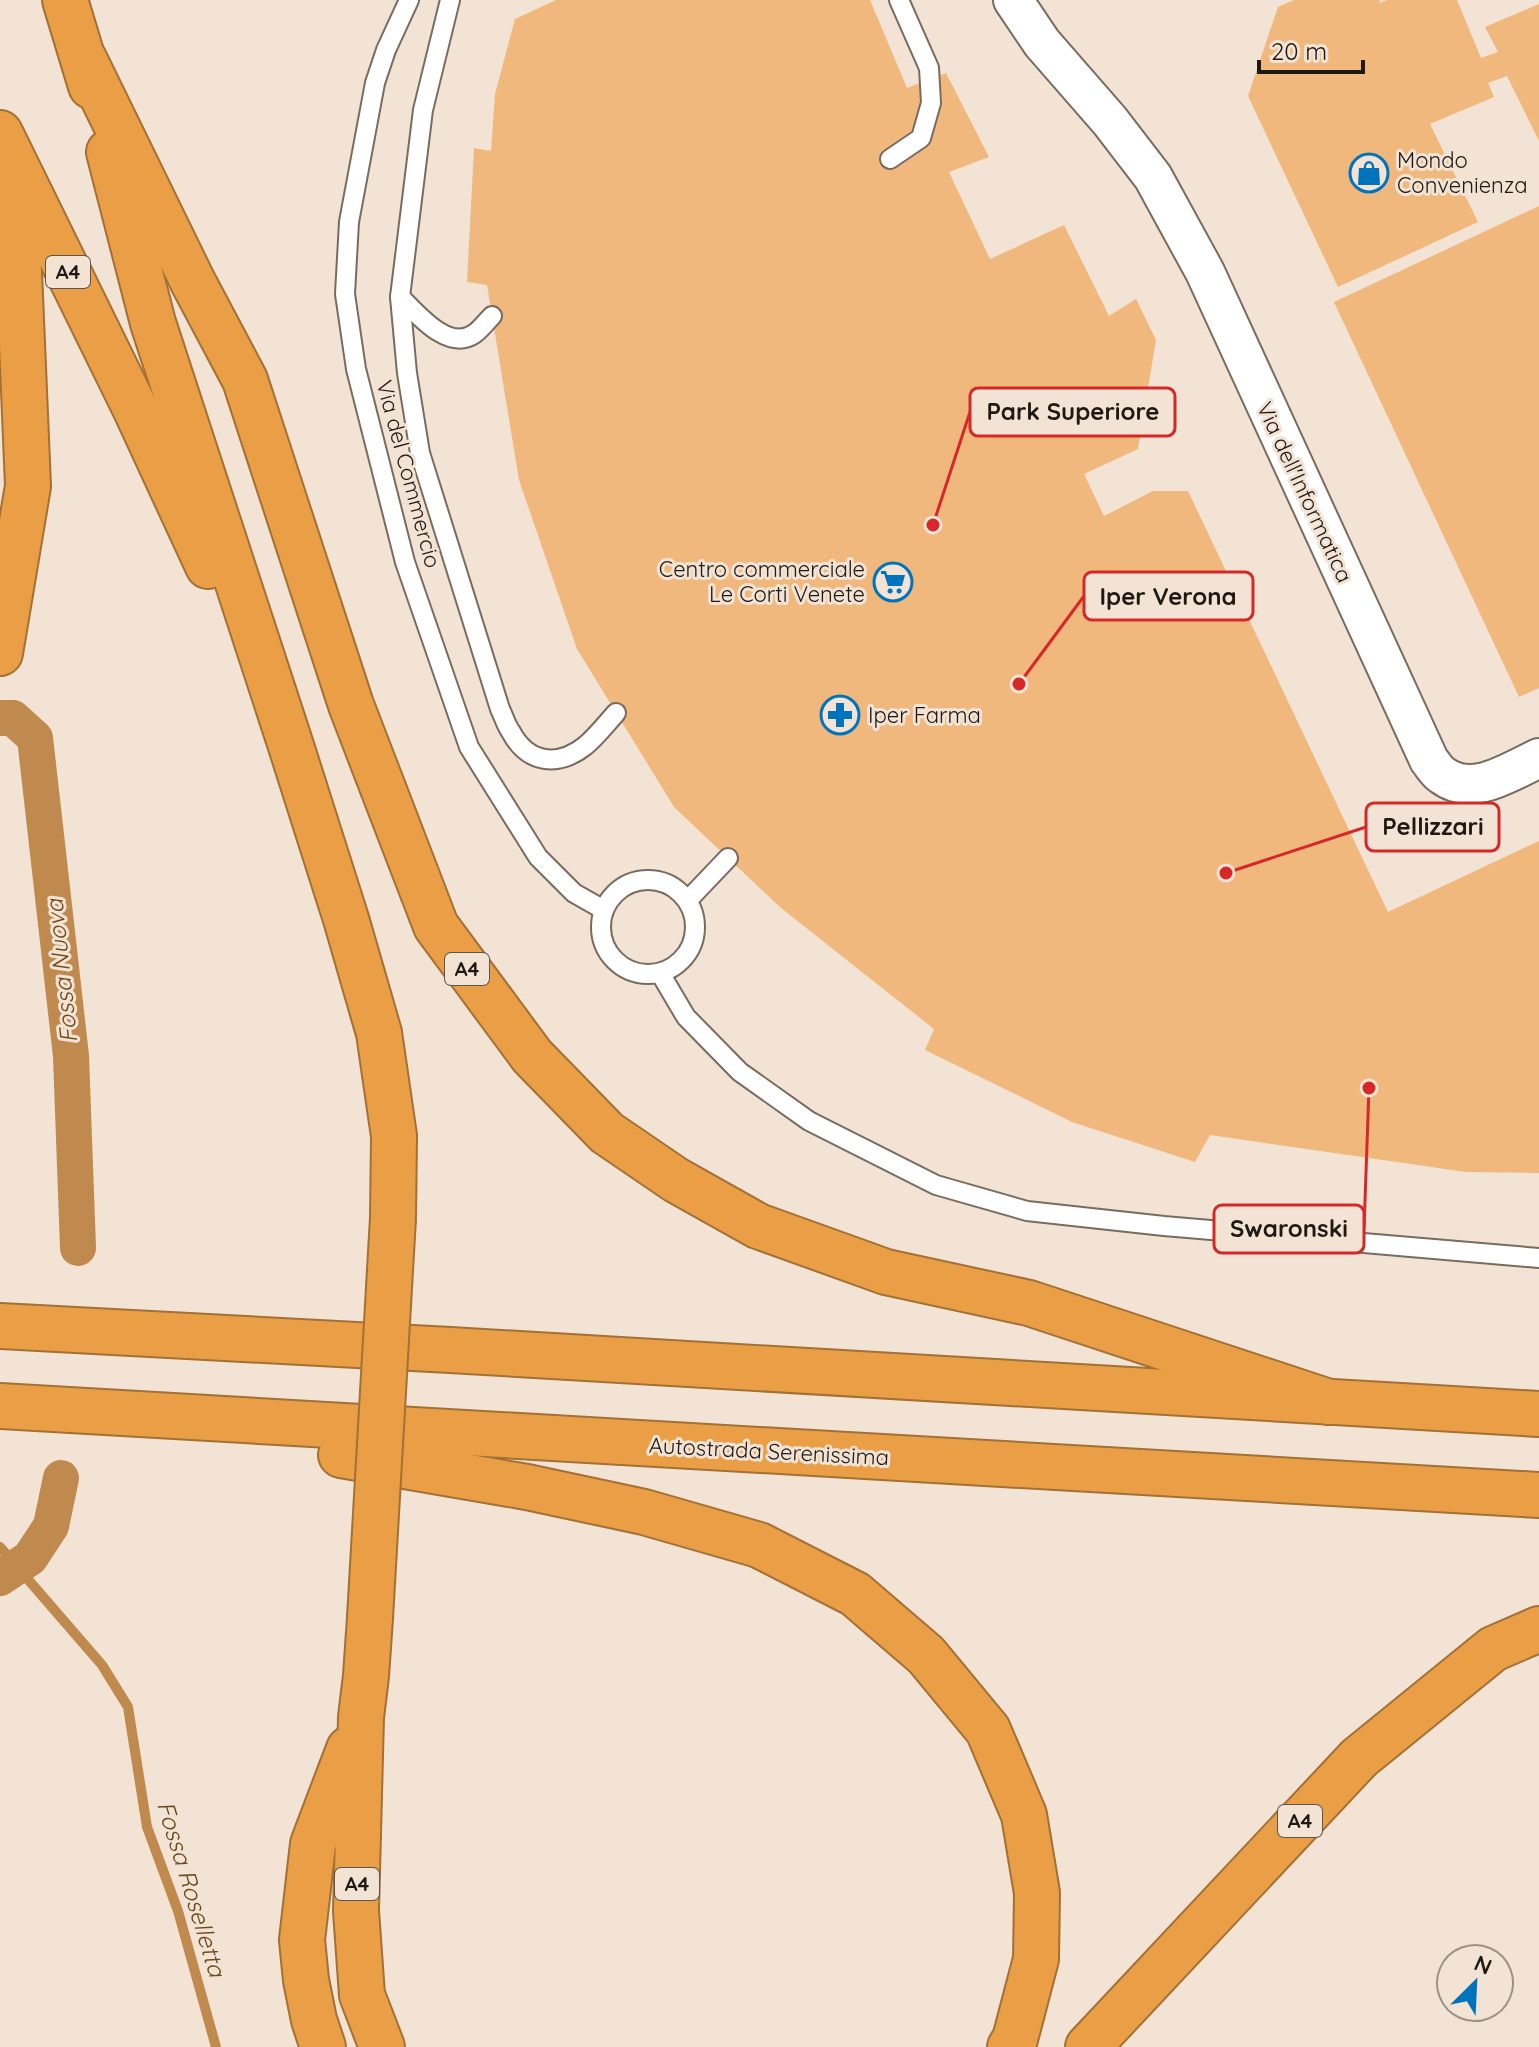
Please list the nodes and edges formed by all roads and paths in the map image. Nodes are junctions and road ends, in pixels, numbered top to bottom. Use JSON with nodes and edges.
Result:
{"nodes":[{"id":1,"x":65,"y":0,"type":"edge"},
{"id":2,"x":409,"y":0,"type":"edge"},
{"id":3,"x":450,"y":0,"type":"edge"},
{"id":4,"x":899,"y":0,"type":"edge"},
{"id":5,"x":1013,"y":0,"type":"edge"},
{"id":6,"x":1042,"y":0,"type":"edge"},
{"id":7,"x":84,"y":59,"type":"junction"},
{"id":8,"x":1110,"y":121,"type":"junction"},
{"id":9,"x":0,"y":133,"type":"edge"},
{"id":10,"x":890,"y":159,"type":"dead end"},
{"id":11,"x":0,"y":160,"type":"edge"},
{"id":12,"x":400,"y":297,"type":"junction"},
{"id":13,"x":492,"y":316,"type":"dead end"},
{"id":14,"x":0,"y":653,"type":"edge"},
{"id":15,"x":616,"y":713,"type":"dead end"},
{"id":16,"x":291,"y":746,"type":"junction"},
{"id":17,"x":1539,"y":758,"type":"edge"},
{"id":18,"x":728,"y":858,"type":"dead end"},
{"id":19,"x":688,"y":900,"type":"junction"},
{"id":20,"x":604,"y":910,"type":"junction"},
{"id":21,"x":660,"y":973,"type":"junction"},
{"id":22,"x":1539,"y":1258,"type":"edge"},
{"id":23,"x":0,"y":1326,"type":"edge"},
{"id":24,"x":1329,"y":1402,"type":"junction"},
{"id":25,"x":0,"y":1406,"type":"edge"},
{"id":26,"x":90,"y":1412,"type":"junction"},
{"id":27,"x":1539,"y":1414,"type":"edge"},
{"id":28,"x":1539,"y":1495,"type":"edge"},
{"id":29,"x":1539,"y":1629,"type":"edge"},
{"id":30,"x":361,"y":1717,"type":"junction"},
{"id":31,"x":323,"y":2047,"type":"edge"},
{"id":32,"x":382,"y":2047,"type":"edge"},
{"id":33,"x":1010,"y":2047,"type":"edge"},
{"id":34,"x":1088,"y":2047,"type":"edge"}],
"edges":[{"from":1,"to":7,"type":"highway","number":"A4"},
{"from":2,"to":20,"type":"lane","name":"Via del Commercio"},
{"from":3,"to":12,"type":"lane"},
{"from":4,"to":10,"type":"lane"},
{"from":5,"to":8,"type":"street","name":"Via dell'Informatica"},
{"from":6,"to":8,"type":"street","name":"Via dell'Informatica"},
{"from":7,"to":16,"type":"highway","number":"A4"},
{"from":7,"to":24,"type":"highway","number":"A4"},
{"from":8,"to":17,"type":"street","name":"Via dell'Informatica"},
{"from":9,"to":16,"type":"highway","number":"A4"},
{"from":11,"to":14,"type":"highway","number":"A4"},
{"from":12,"to":13,"type":"lane"},
{"from":12,"to":15,"type":"lane"},
{"from":16,"to":30,"type":"highway","number":"A4","bridge":true},
{"from":18,"to":19,"type":"lane"},
{"from":19,"to":20,"type":"lane"},
{"from":19,"to":21,"type":"lane"},
{"from":20,"to":21,"type":"lane"},
{"from":21,"to":22,"type":"lane"},
{"from":23,"to":24,"type":"highway","number":"A4"},
{"from":24,"to":27,"type":"highway","number":"A4"},
{"from":25,"to":26,"type":"highway","name":"Autostrada Serenissima"},
{"from":26,"to":28,"type":"highway","name":"Autostrada Serenissima"},
{"from":26,"to":33,"type":"highway"},
{"from":29,"to":34,"type":"highway","number":"A4"},
{"from":30,"to":31,"type":"highway","number":"A4"},
{"from":30,"to":32,"type":"highway","number":"A4"}]}
